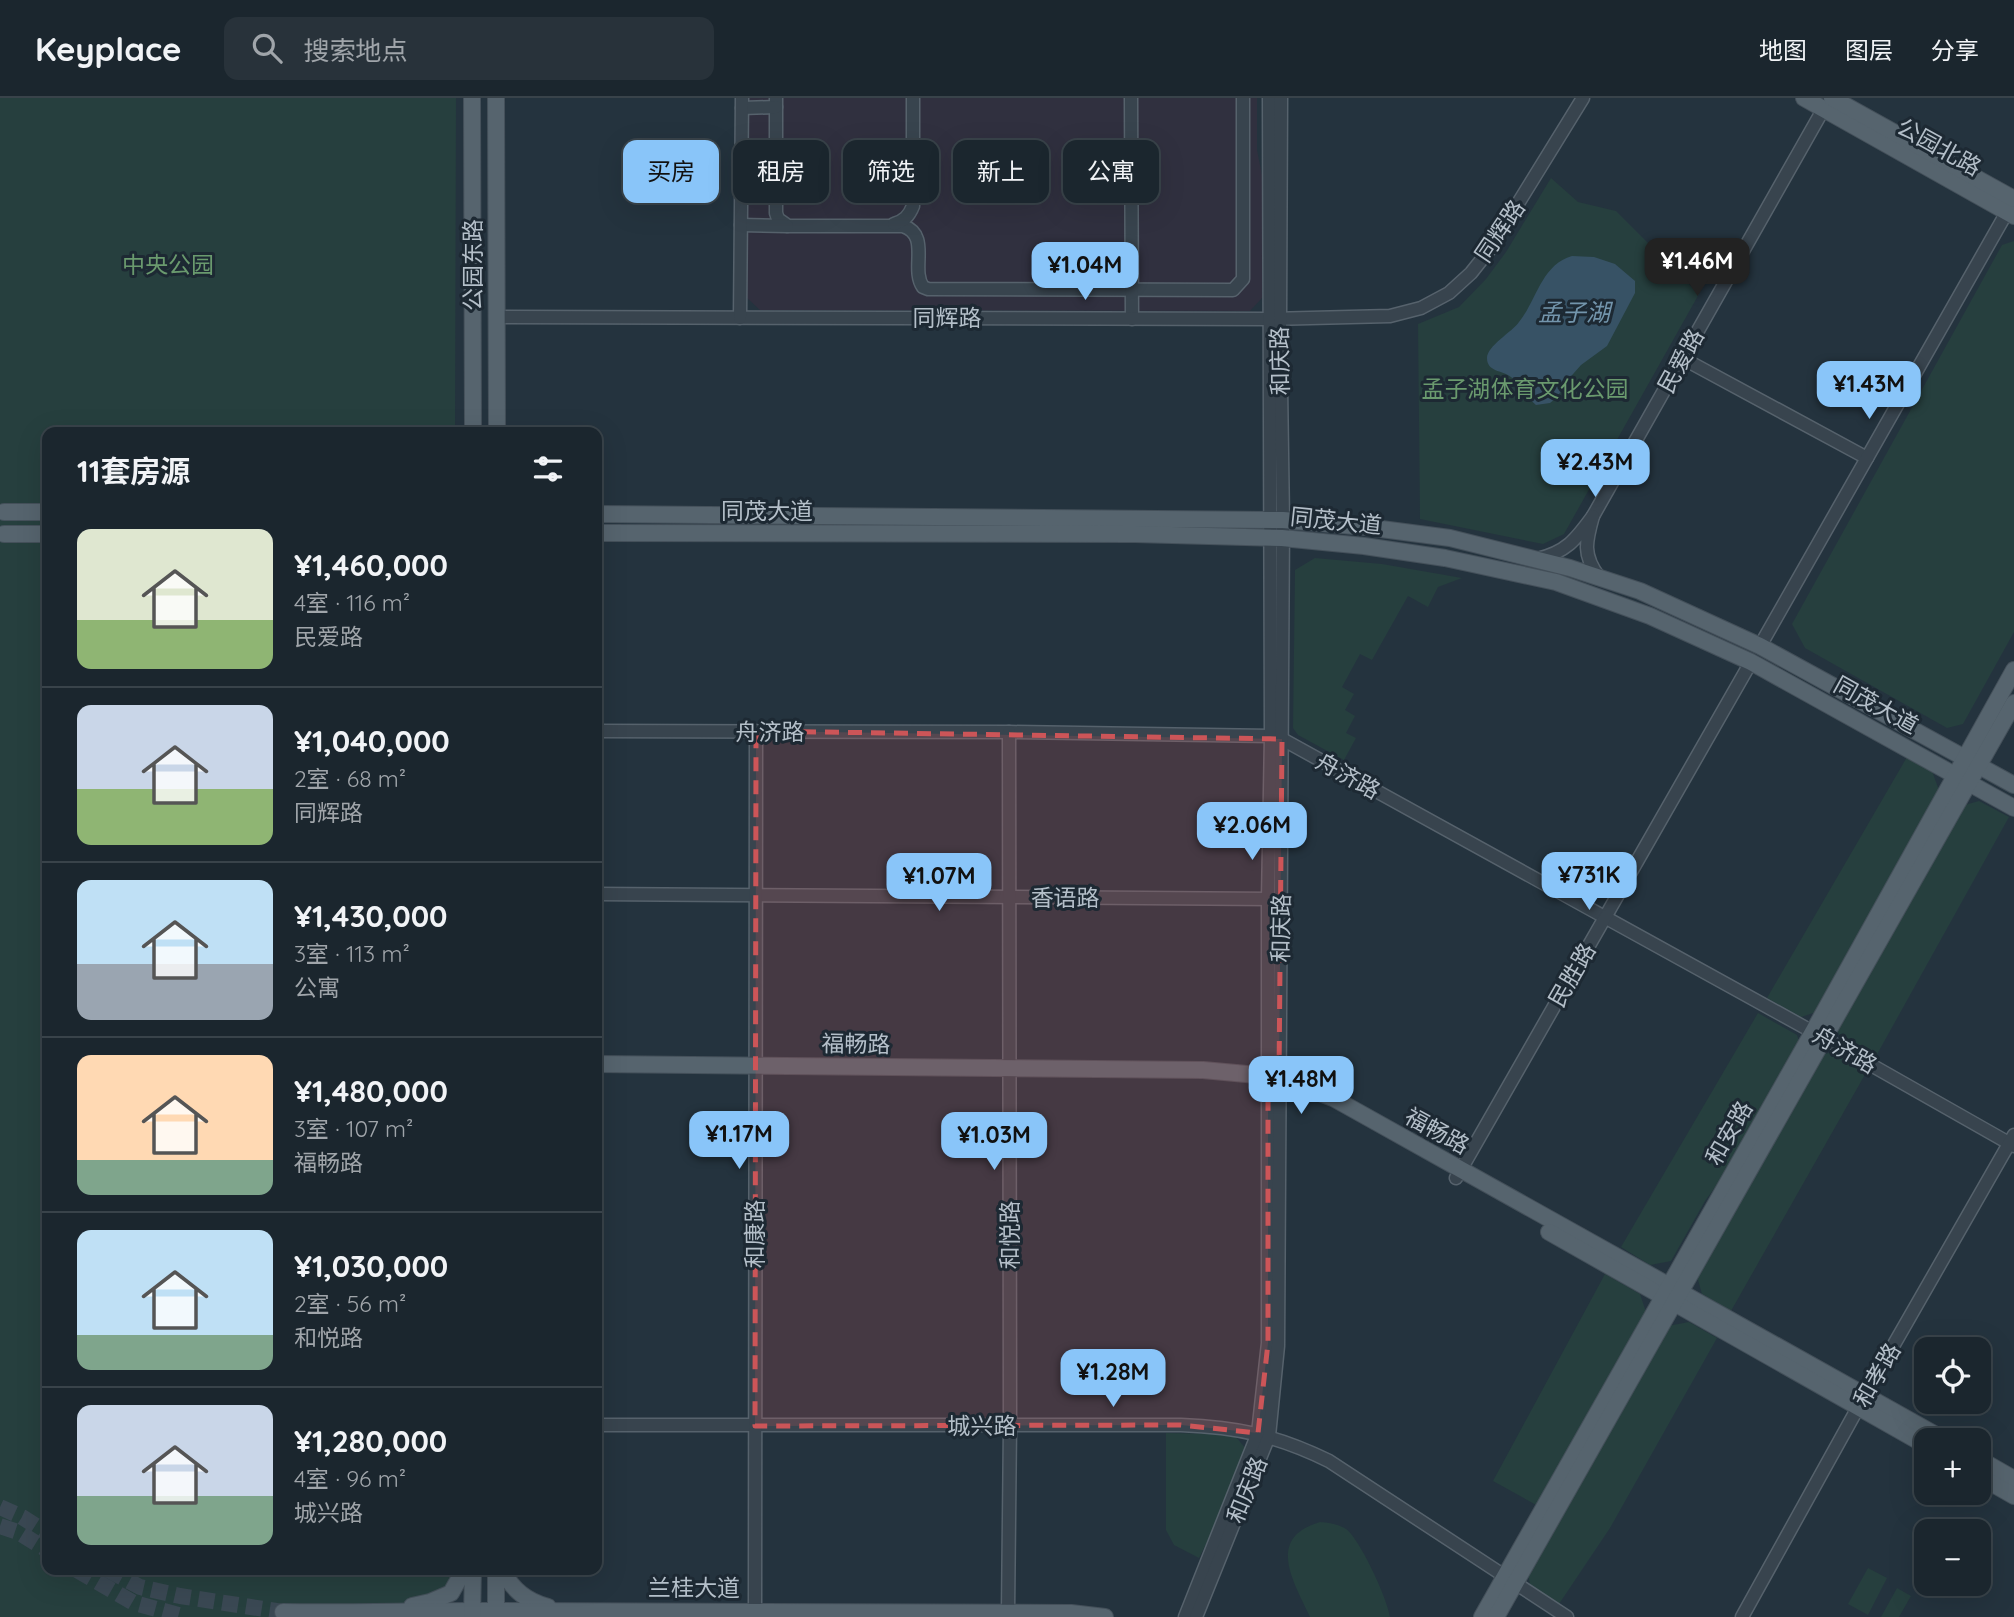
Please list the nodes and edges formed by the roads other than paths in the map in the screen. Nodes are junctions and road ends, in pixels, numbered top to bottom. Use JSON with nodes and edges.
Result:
{"nodes":[{"id":1,"x":472,"y":98,"type":"edge"},
{"id":2,"x":496,"y":98,"type":"edge"},
{"id":3,"x":913,"y":98,"type":"edge"},
{"id":4,"x":1131,"y":98,"type":"edge"},
{"id":5,"x":1243,"y":98,"type":"edge"},
{"id":6,"x":1269,"y":98,"type":"edge"},
{"id":7,"x":1281,"y":98,"type":"edge"},
{"id":8,"x":1583,"y":98,"type":"edge"},
{"id":9,"x":1804,"y":98,"type":"edge"},
{"id":10,"x":1829,"y":102,"type":"edge"},
{"id":11,"x":742,"y":103,"type":"edge"},
{"id":12,"x":776,"y":103,"type":"edge"},
{"id":13,"x":1243,"y":201,"type":"junction"},
{"id":14,"x":1275,"y":201,"type":"junction"},
{"id":15,"x":2012,"y":209,"type":"edge"},
{"id":16,"x":741,"y":225,"type":"junction"},
{"id":17,"x":788,"y":226,"type":"junction"},
{"id":18,"x":887,"y":226,"type":"junction"},
{"id":19,"x":1132,"y":289,"type":"junction"},
{"id":20,"x":496,"y":317,"type":"junction"},
{"id":21,"x":740,"y":318,"type":"junction"},
{"id":22,"x":1132,"y":319,"type":"junction"},
{"id":23,"x":1274,"y":319,"type":"junction"},
{"id":24,"x":1682,"y":358,"type":"junction"},
{"id":25,"x":472,"y":427,"type":"edge"},
{"id":26,"x":498,"y":427,"type":"edge"},
{"id":27,"x":1867,"y":458,"type":"junction"},
{"id":28,"x":4,"y":512,"type":"dead end"},
{"id":29,"x":42,"y":512,"type":"edge"},
{"id":30,"x":602,"y":514,"type":"edge"},
{"id":31,"x":1593,"y":516,"type":"junction"},
{"id":32,"x":1276,"y":520,"type":"junction"},
{"id":33,"x":602,"y":533,"type":"edge"},
{"id":34,"x":4,"y":534,"type":"dead end"},
{"id":35,"x":42,"y":534,"type":"edge"},
{"id":36,"x":1276,"y":538,"type":"junction"},
{"id":37,"x":1536,"y":559,"type":"junction"},
{"id":38,"x":1599,"y":577,"type":"junction"},
{"id":39,"x":1760,"y":646,"type":"junction"},
{"id":40,"x":1751,"y":662,"type":"junction"},
{"id":41,"x":2014,"y":670,"type":"edge"},
{"id":42,"x":2014,"y":702,"type":"edge"},
{"id":43,"x":602,"y":731,"type":"edge"},
{"id":44,"x":756,"y":732,"type":"junction"},
{"id":45,"x":1009,"y":732,"type":"junction"},
{"id":46,"x":1276,"y":738,"type":"junction"},
{"id":47,"x":1972,"y":762,"type":"junction"},
{"id":48,"x":1963,"y":778,"type":"junction"},
{"id":49,"x":2014,"y":785,"type":"edge"},
{"id":50,"x":2014,"y":808,"type":"edge"},
{"id":51,"x":602,"y":894,"type":"edge"},
{"id":52,"x":756,"y":895,"type":"junction"},
{"id":53,"x":1009,"y":897,"type":"junction"},
{"id":54,"x":1275,"y":899,"type":"junction"},
{"id":55,"x":1605,"y":917,"type":"junction"},
{"id":56,"x":1818,"y":1035,"type":"junction"},
{"id":57,"x":602,"y":1064,"type":"edge"},
{"id":58,"x":756,"y":1071,"type":"junction"},
{"id":59,"x":1011,"y":1073,"type":"junction"},
{"id":60,"x":602,"y":1075,"type":"edge"},
{"id":61,"x":1274,"y":1082,"type":"junction"},
{"id":62,"x":2013,"y":1141,"type":"edge"},
{"id":63,"x":1458,"y":1174,"type":"junction"},
{"id":64,"x":1671,"y":1294,"type":"junction"},
{"id":65,"x":1862,"y":1401,"type":"junction"},
{"id":66,"x":602,"y":1425,"type":"edge"},
{"id":67,"x":755,"y":1426,"type":"junction"},
{"id":68,"x":1010,"y":1426,"type":"junction"},
{"id":69,"x":1919,"y":1428,"type":"edge"},
{"id":70,"x":1264,"y":1435,"type":"junction"},
{"id":71,"x":1914,"y":1437,"type":"edge"},
{"id":72,"x":1991,"y":1466,"type":"edge"},
{"id":73,"x":2014,"y":1479,"type":"edge"},
{"id":74,"x":1991,"y":1483,"type":"edge"},
{"id":75,"x":2014,"y":1496,"type":"edge"},
{"id":76,"x":461,"y":1575,"type":"edge"},
{"id":77,"x":473,"y":1575,"type":"edge"},
{"id":78,"x":496,"y":1575,"type":"edge"},
{"id":79,"x":505,"y":1575,"type":"edge"},
{"id":80,"x":1510,"y":1580,"type":"junction"},
{"id":81,"x":755,"y":1611,"type":"junction"},
{"id":82,"x":283,"y":1612,"type":"dead end"},
{"id":83,"x":568,"y":1612,"type":"junction"},
{"id":84,"x":1008,"y":1612,"type":"junction"},
{"id":85,"x":379,"y":1613,"type":"junction"},
{"id":86,"x":472,"y":1614,"type":"edge"},
{"id":87,"x":496,"y":1614,"type":"edge"},
{"id":88,"x":1105,"y":1617,"type":"edge"},
{"id":89,"x":1185,"y":1617,"type":"edge"},
{"id":90,"x":1196,"y":1617,"type":"edge"},
{"id":91,"x":1482,"y":1617,"type":"edge"},
{"id":92,"x":1496,"y":1617,"type":"edge"},
{"id":93,"x":1567,"y":1617,"type":"edge"},
{"id":94,"x":1742,"y":1617,"type":"edge"}],
"edges":[{"from":1,"to":25,"type":"main road","name":"公园东路"},
{"from":2,"to":20,"type":"main road","name":"公园东路"},
{"from":3,"to":18,"type":"street"},
{"from":4,"to":19,"type":"street"},
{"from":5,"to":13,"type":"street"},
{"from":6,"to":14,"type":"street","name":"和庆路"},
{"from":7,"to":14,"type":"street","name":"和庆路"},
{"from":8,"to":23,"type":"street","name":"同辉路"},
{"from":9,"to":10,"type":"main road","name":"公园北路"},
{"from":10,"to":15,"type":"main road","name":"公园北路"},
{"from":10,"to":24,"type":"street","name":"民爱路"},
{"from":11,"to":12,"type":"street"},
{"from":11,"to":16,"type":"street"},
{"from":12,"to":17,"type":"street"},
{"from":13,"to":14,"type":"street"},
{"from":13,"to":19,"type":"street"},
{"from":14,"to":23,"type":"street","name":"和庆路"},
{"from":15,"to":27,"type":"street"},
{"from":16,"to":17,"type":"street"},
{"from":16,"to":21,"type":"street"},
{"from":17,"to":18,"type":"street"},
{"from":18,"to":19,"type":"street"},
{"from":19,"to":22,"type":"street"},
{"from":20,"to":21,"type":"street","name":"同辉路"},
{"from":20,"to":26,"type":"main road","name":"公园东路"},
{"from":21,"to":22,"type":"street","name":"同辉路"},
{"from":22,"to":23,"type":"street","name":"同辉路"},
{"from":23,"to":32,"type":"street","name":"和庆路"},
{"from":24,"to":27,"type":"street"},
{"from":24,"to":31,"type":"street","name":"民爱路"},
{"from":27,"to":39,"type":"street"},
{"from":28,"to":29,"type":"main road"},
{"from":30,"to":32,"type":"main road","name":"同茂大道"},
{"from":31,"to":37,"type":"street"},
{"from":31,"to":38,"type":"street"},
{"from":32,"to":36,"type":"street","name":"和庆路"},
{"from":32,"to":37,"type":"main road","name":"同茂大道"},
{"from":33,"to":36,"type":"main road","name":"同茂大道"},
{"from":34,"to":35,"type":"main road"},
{"from":36,"to":40,"type":"main road","name":"同茂大道"},
{"from":36,"to":46,"type":"street","name":"和庆路"},
{"from":37,"to":38,"type":"main road","name":"同茂大道"},
{"from":38,"to":39,"type":"main road","name":"同茂大道"},
{"from":39,"to":47,"type":"main road","name":"同茂大道"},
{"from":40,"to":48,"type":"main road","name":"同茂大道"},
{"from":40,"to":55,"type":"street","name":"民胜路"},
{"from":41,"to":47,"type":"main road","name":"和安路"},
{"from":42,"to":47,"type":"main road","name":"和安路"},
{"from":43,"to":44,"type":"street","name":"舟济路"},
{"from":44,"to":45,"type":"street","name":"舟济路"},
{"from":44,"to":52,"type":"street","name":"和康路"},
{"from":45,"to":46,"type":"street","name":"舟济路"},
{"from":45,"to":53,"type":"street","name":"和悦路"},
{"from":46,"to":54,"type":"street","name":"和庆路"},
{"from":46,"to":55,"type":"street","name":"舟济路"},
{"from":47,"to":48,"type":"main road","name":"和安路"},
{"from":47,"to":49,"type":"main road","name":"同茂大道"},
{"from":48,"to":50,"type":"main road","name":"同茂大道"},
{"from":48,"to":56,"type":"main road","name":"和安路"},
{"from":51,"to":52,"type":"street","name":"香语路"},
{"from":52,"to":53,"type":"street","name":"香语路"},
{"from":52,"to":58,"type":"street","name":"和康路"},
{"from":53,"to":54,"type":"street","name":"香语路"},
{"from":53,"to":59,"type":"street","name":"和悦路"},
{"from":54,"to":61,"type":"street","name":"和庆路"},
{"from":55,"to":56,"type":"street","name":"舟济路"},
{"from":55,"to":63,"type":"street","name":"民胜路"},
{"from":56,"to":62,"type":"street","name":"舟济路"},
{"from":56,"to":64,"type":"main road","name":"和安路"},
{"from":57,"to":58,"type":"main road","name":"福畅路"},
{"from":58,"to":59,"type":"main road","name":"福畅路"},
{"from":58,"to":60,"type":"main road","name":"福畅路"},
{"from":58,"to":67,"type":"street","name":"和康路"},
{"from":59,"to":61,"type":"main road","name":"福畅路"},
{"from":59,"to":68,"type":"street","name":"和悦路"},
{"from":61,"to":63,"type":"main road","name":"福畅路"},
{"from":61,"to":70,"type":"street","name":"和庆路"},
{"from":62,"to":65,"type":"street","name":"和孝路"},
{"from":63,"to":64,"type":"main road","name":"福畅路"},
{"from":64,"to":65,"type":"main road","name":"福畅路"},
{"from":64,"to":80,"type":"main road","name":"和安路"},
{"from":65,"to":69,"type":"main road","name":"福畅路"},
{"from":65,"to":71,"type":"main road","name":"福畅路"},
{"from":65,"to":94,"type":"street","name":"和孝路"},
{"from":66,"to":67,"type":"street","name":"城兴路"},
{"from":67,"to":68,"type":"street","name":"城兴路"},
{"from":67,"to":81,"type":"street","name":"和康路"},
{"from":68,"to":70,"type":"street","name":"城兴路"},
{"from":68,"to":84,"type":"street","name":"和悦路"},
{"from":70,"to":80,"type":"street","name":"城兴路"},
{"from":70,"to":89,"type":"street","name":"和庆路"},
{"from":70,"to":90,"type":"street","name":"和庆路"},
{"from":72,"to":73,"type":"main road"},
{"from":74,"to":75,"type":"main road"},
{"from":76,"to":85,"type":"main road"},
{"from":77,"to":86,"type":"main road"},
{"from":78,"to":87,"type":"main road"},
{"from":79,"to":83,"type":"main road"},
{"from":80,"to":91,"type":"main road","name":"和安路"},
{"from":80,"to":92,"type":"main road","name":"和安路"},
{"from":80,"to":93,"type":"street","name":"城兴路"},
{"from":81,"to":83,"type":"main road","name":"兰桂大道"},
{"from":81,"to":84,"type":"main road","name":"兰桂大道"},
{"from":82,"to":85,"type":"main road","name":"兰桂大道"},
{"from":83,"to":87,"type":"main road","name":"兰桂大道"},
{"from":84,"to":88,"type":"main road","name":"兰桂大道"},
{"from":85,"to":86,"type":"main road","name":"兰桂大道"},
{"from":86,"to":87,"type":"main road","name":"兰桂大道"}]}
